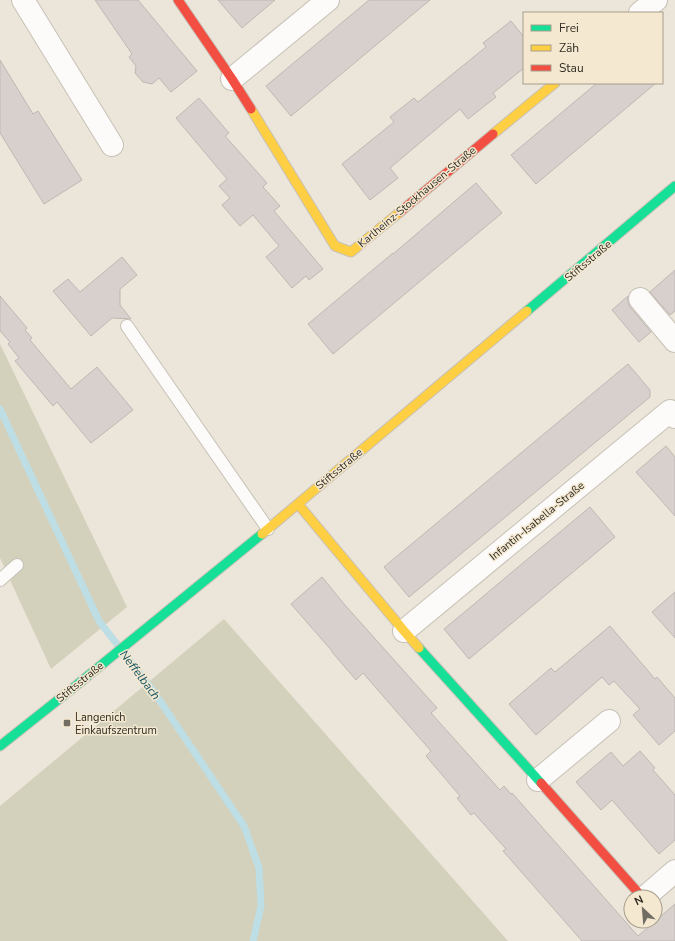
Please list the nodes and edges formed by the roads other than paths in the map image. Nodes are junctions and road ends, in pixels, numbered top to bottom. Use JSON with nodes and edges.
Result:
{"nodes":[{"id":1,"x":23,"y":0,"type":"edge"},
{"id":2,"x":178,"y":0,"type":"edge"},
{"id":3,"x":328,"y":0,"type":"edge"},
{"id":4,"x":656,"y":0,"type":"edge"},
{"id":5,"x":641,"y":12,"type":"edge"},
{"id":6,"x":232,"y":79,"type":"junction"},
{"id":7,"x":554,"y":84,"type":"edge"},
{"id":8,"x":112,"y":145,"type":"dead end"},
{"id":9,"x":675,"y":186,"type":"edge"},
{"id":10,"x":640,"y":300,"type":"dead end"},
{"id":11,"x":127,"y":326,"type":"dead end"},
{"id":12,"x":675,"y":341,"type":"edge"},
{"id":13,"x":673,"y":412,"type":"edge"},
{"id":14,"x":298,"y":504,"type":"junction"},
{"id":15,"x":268,"y":528,"type":"junction"},
{"id":16,"x":17,"y":565,"type":"dead end"},
{"id":17,"x":0,"y":580,"type":"edge"},
{"id":18,"x":404,"y":631,"type":"junction"},
{"id":19,"x":609,"y":721,"type":"dead end"},
{"id":20,"x":0,"y":746,"type":"edge"},
{"id":21,"x":538,"y":780,"type":"junction"},
{"id":22,"x":675,"y":871,"type":"edge"},
{"id":23,"x":635,"y":889,"type":"edge"},
{"id":24,"x":654,"y":889,"type":"edge"}],
"edges":[{"from":1,"to":8,"type":"street"},
{"from":2,"to":6,"type":"street","name":"Karlheinz-Stockhausen-Straße"},
{"from":3,"to":6,"type":"street"},
{"from":4,"to":5,"type":"street"},
{"from":6,"to":7,"type":"street","name":"Karlheinz-Stockhausen-Straße"},
{"from":9,"to":14,"type":"street","name":"Stiftsstraße"},
{"from":10,"to":12,"type":"street"},
{"from":11,"to":15,"type":"lane"},
{"from":13,"to":18,"type":"street","name":"Infantin-Isabella-Straße"},
{"from":14,"to":15,"type":"street","name":"Stiftsstraße"},
{"from":14,"to":18,"type":"street"},
{"from":15,"to":20,"type":"street","name":"Stiftsstraße"},
{"from":16,"to":17,"type":"lane"},
{"from":18,"to":21,"type":"street"},
{"from":19,"to":21,"type":"street"},
{"from":21,"to":23,"type":"street"},
{"from":22,"to":24,"type":"street"}]}
